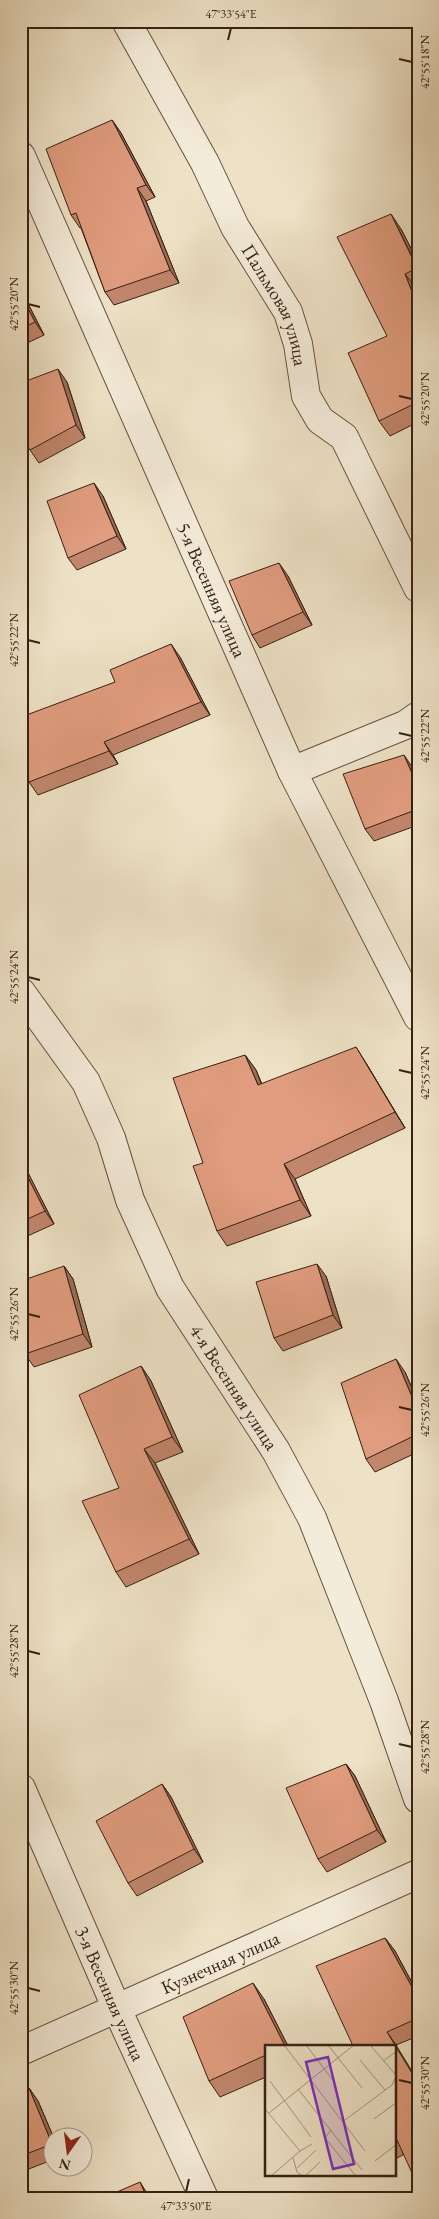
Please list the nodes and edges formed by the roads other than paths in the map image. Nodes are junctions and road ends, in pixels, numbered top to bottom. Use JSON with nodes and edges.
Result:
{"nodes":[{"id":1,"x":126,"y":21,"type":"edge"},
{"id":2,"x":21,"y":156,"type":"edge"},
{"id":3,"x":418,"y":588,"type":"edge"},
{"id":4,"x":418,"y":716,"type":"edge"},
{"id":5,"x":292,"y":771,"type":"junction"},
{"id":6,"x":21,"y":992,"type":"edge"},
{"id":7,"x":418,"y":1017,"type":"edge"},
{"id":8,"x":21,"y":1788,"type":"edge"},
{"id":9,"x":418,"y":1799,"type":"edge"},
{"id":10,"x":418,"y":1874,"type":"edge"},
{"id":11,"x":116,"y":2007,"type":"junction"},
{"id":12,"x":21,"y":2051,"type":"edge"},
{"id":13,"x":204,"y":2198,"type":"edge"}],
"edges":[{"from":1,"to":3,"type":"street","name":"Пальмовая улица"},
{"from":2,"to":5,"type":"street","name":"5-я Весенняя улица"},
{"from":4,"to":5,"type":"street"},
{"from":5,"to":7,"type":"street","name":"5-я Весенняя улица"},
{"from":6,"to":9,"type":"street","name":"4-я Весенняя улица"},
{"from":8,"to":11,"type":"street","name":"3-я Весенняя улица"},
{"from":10,"to":11,"type":"street","name":"Кузнечная улица"},
{"from":11,"to":12,"type":"street","name":"Кузнечная улица"},
{"from":11,"to":13,"type":"street","name":"3-я Весенняя улица"}]}
